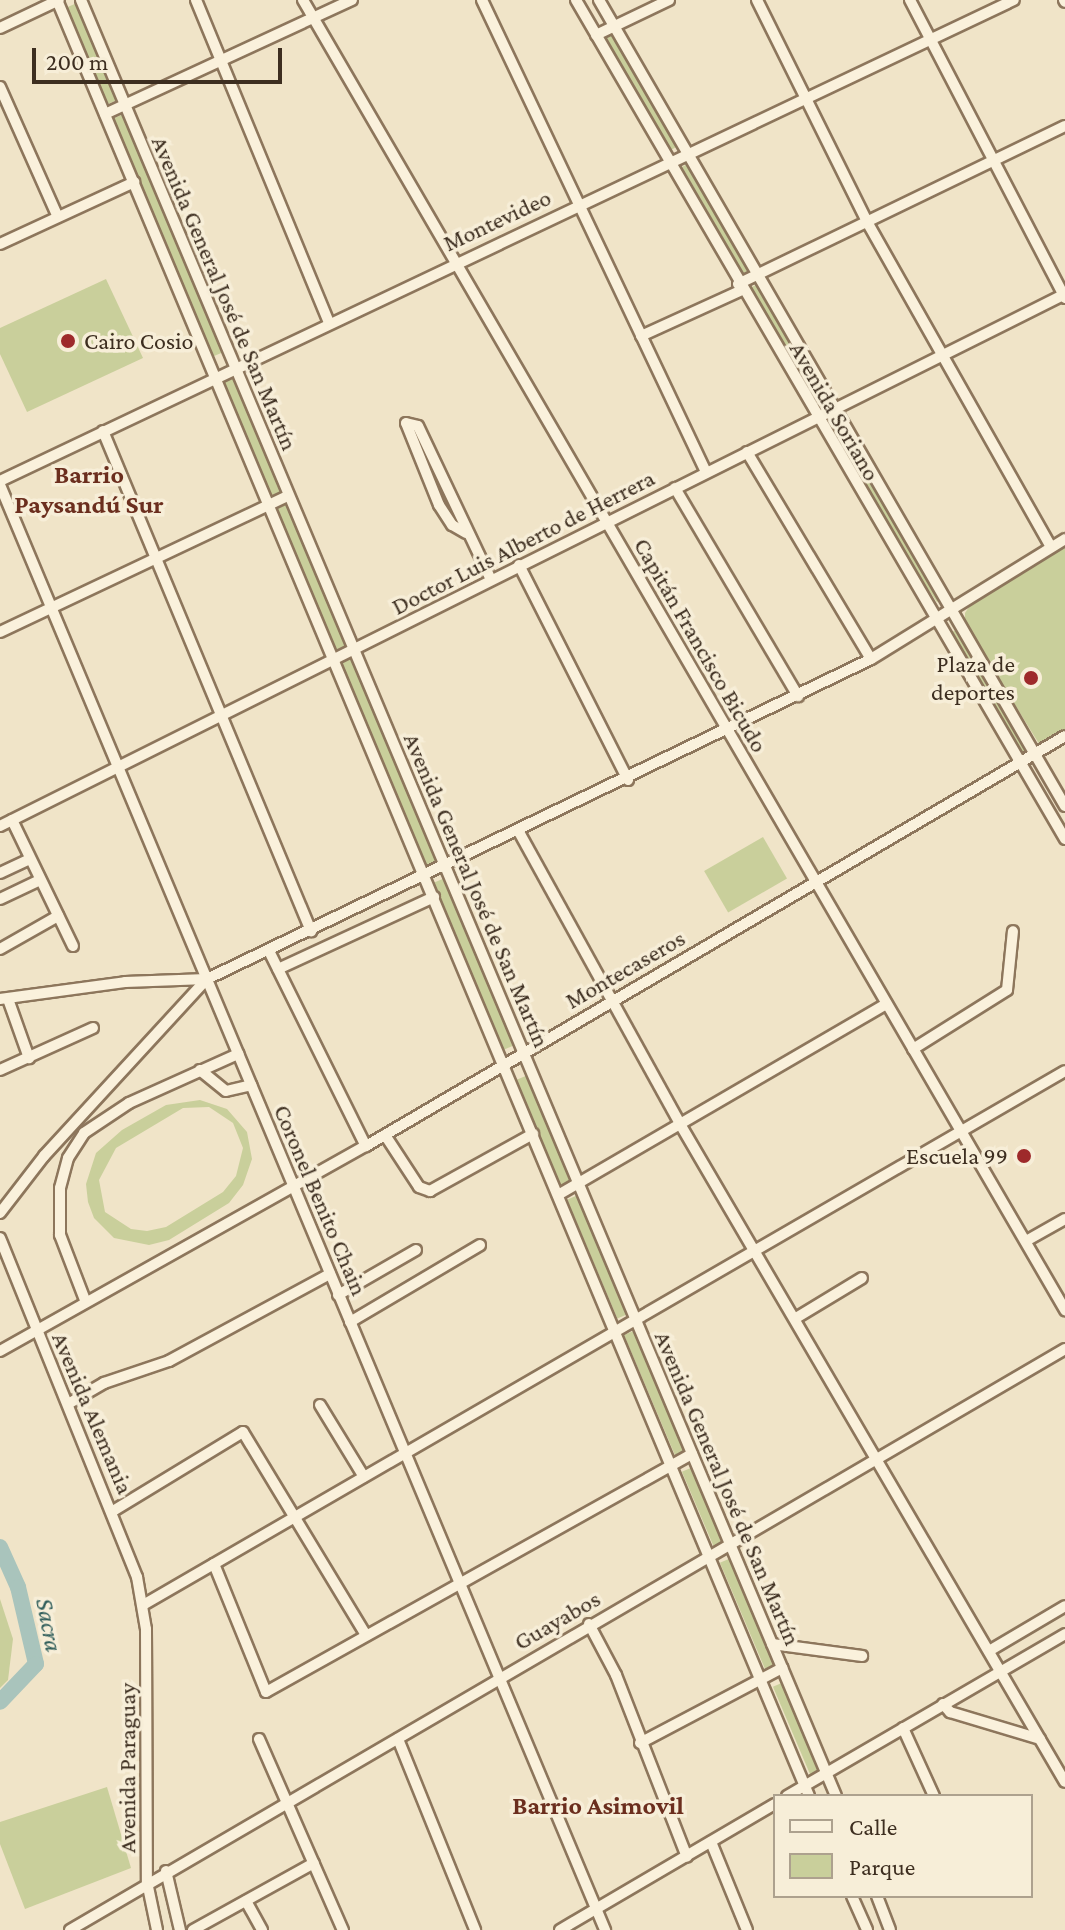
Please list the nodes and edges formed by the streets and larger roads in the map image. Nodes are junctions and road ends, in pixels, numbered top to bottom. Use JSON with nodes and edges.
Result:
{"nodes":[{"id":1,"x":57,"y":0,"type":"edge"},
{"id":2,"x":81,"y":0,"type":"edge"},
{"id":3,"x":196,"y":0,"type":"edge"},
{"id":4,"x":303,"y":0,"type":"edge"},
{"id":5,"x":352,"y":0,"type":"edge"},
{"id":6,"x":482,"y":0,"type":"edge"},
{"id":7,"x":576,"y":0,"type":"edge"},
{"id":8,"x":599,"y":0,"type":"edge"},
{"id":9,"x":669,"y":0,"type":"edge"},
{"id":10,"x":757,"y":0,"type":"edge"},
{"id":11,"x":910,"y":0,"type":"edge"},
{"id":12,"x":1014,"y":0,"type":"edge"},
{"id":13,"x":313,"y":17,"type":"junction"},
{"id":14,"x":614,"y":26,"type":"junction"},
{"id":15,"x":0,"y":28,"type":"edge"},
{"id":16,"x":596,"y":35,"type":"junction"},
{"id":17,"x":931,"y":39,"type":"junction"},
{"id":18,"x":221,"y":60,"type":"junction"},
{"id":19,"x":0,"y":87,"type":"edge"},
{"id":20,"x":804,"y":98,"type":"junction"},
{"id":21,"x":125,"y":106,"type":"junction"},
{"id":22,"x":105,"y":114,"type":"junction"},
{"id":23,"x":1065,"y":126,"type":"edge"},
{"id":24,"x":688,"y":154,"type":"junction"},
{"id":25,"x":994,"y":159,"type":"junction"},
{"id":26,"x":670,"y":162,"type":"junction"},
{"id":27,"x":134,"y":182,"type":"junction"},
{"id":28,"x":578,"y":204,"type":"junction"},
{"id":29,"x":58,"y":217,"type":"junction"},
{"id":30,"x":866,"y":220,"type":"junction"},
{"id":31,"x":0,"y":244,"type":"edge"},
{"id":32,"x":455,"y":262,"type":"junction"},
{"id":33,"x":758,"y":274,"type":"junction"},
{"id":34,"x":740,"y":287,"type":"junction"},
{"id":35,"x":1064,"y":295,"type":"edge"},
{"id":36,"x":329,"y":323,"type":"junction"},
{"id":37,"x":641,"y":336,"type":"junction"},
{"id":38,"x":942,"y":357,"type":"junction"},
{"id":39,"x":235,"y":368,"type":"junction"},
{"id":40,"x":215,"y":377,"type":"junction"},
{"id":41,"x":836,"y":409,"type":"junction"},
{"id":42,"x":816,"y":419,"type":"junction"},
{"id":43,"x":103,"y":431,"type":"junction"},
{"id":44,"x":747,"y":452,"type":"junction"},
{"id":45,"x":706,"y":472,"type":"junction"},
{"id":46,"x":0,"y":483,"type":"edge"},
{"id":47,"x":675,"y":488,"type":"junction"},
{"id":48,"x":288,"y":496,"type":"junction"},
{"id":49,"x":270,"y":505,"type":"junction"},
{"id":50,"x":607,"y":522,"type":"junction"},
{"id":51,"x":466,"y":533,"type":"junction"},
{"id":52,"x":1065,"y":539,"type":"edge"},
{"id":53,"x":1051,"y":547,"type":"junction"},
{"id":54,"x":158,"y":556,"type":"junction"},
{"id":55,"x":519,"y":565,"type":"junction"},
{"id":56,"x":491,"y":580,"type":"junction"},
{"id":57,"x":50,"y":608,"type":"junction"},
{"id":58,"x":951,"y":610,"type":"junction"},
{"id":59,"x":936,"y":622,"type":"junction"},
{"id":60,"x":0,"y":632,"type":"edge"},
{"id":61,"x":352,"y":649,"type":"junction"},
{"id":62,"x":334,"y":658,"type":"junction"},
{"id":63,"x":871,"y":659,"type":"junction"},
{"id":64,"x":798,"y":696,"type":"junction"},
{"id":65,"x":221,"y":716,"type":"junction"},
{"id":66,"x":728,"y":732,"type":"junction"},
{"id":67,"x":1065,"y":736,"type":"edge"},
{"id":68,"x":1035,"y":754,"type":"junction"},
{"id":69,"x":1020,"y":762,"type":"junction"},
{"id":70,"x":117,"y":768,"type":"junction"},
{"id":71,"x":628,"y":780,"type":"junction"},
{"id":72,"x":1065,"y":806,"type":"edge"},
{"id":73,"x":1065,"y":813,"type":"edge"},
{"id":74,"x":12,"y":820,"type":"junction"},
{"id":75,"x":1054,"y":820,"type":"junction"},
{"id":76,"x":0,"y":826,"type":"edge"},
{"id":77,"x":519,"y":832,"type":"junction"},
{"id":78,"x":1065,"y":839,"type":"edge"},
{"id":79,"x":30,"y":859,"type":"junction"},
{"id":80,"x":445,"y":869,"type":"junction"},
{"id":81,"x":0,"y":873,"type":"edge"},
{"id":82,"x":426,"y":877,"type":"junction"},
{"id":83,"x":40,"y":880,"type":"junction"},
{"id":84,"x":816,"y":882,"type":"junction"},
{"id":85,"x":434,"y":897,"type":"junction"},
{"id":86,"x":0,"y":899,"type":"edge"},
{"id":87,"x":58,"y":916,"type":"junction"},
{"id":88,"x":311,"y":931,"type":"junction"},
{"id":89,"x":1013,"y":931,"type":"dead end"},
{"id":90,"x":73,"y":946,"type":"dead end"},
{"id":91,"x":0,"y":949,"type":"edge"},
{"id":92,"x":269,"y":951,"type":"junction"},
{"id":93,"x":278,"y":969,"type":"junction"},
{"id":94,"x":207,"y":979,"type":"junction"},
{"id":95,"x":4,"y":999,"type":"edge"},
{"id":96,"x":610,"y":1000,"type":"junction"},
{"id":97,"x":886,"y":1004,"type":"junction"},
{"id":98,"x":93,"y":1028,"type":"dead end"},
{"id":99,"x":913,"y":1049,"type":"junction"},
{"id":100,"x":524,"y":1051,"type":"junction"},
{"id":101,"x":238,"y":1054,"type":"junction"},
{"id":102,"x":29,"y":1058,"type":"junction"},
{"id":103,"x":503,"y":1064,"type":"junction"},
{"id":104,"x":0,"y":1070,"type":"edge"},
{"id":105,"x":200,"y":1070,"type":"junction"},
{"id":106,"x":1065,"y":1071,"type":"edge"},
{"id":107,"x":251,"y":1085,"type":"junction"},
{"id":108,"x":680,"y":1124,"type":"junction"},
{"id":109,"x":963,"y":1131,"type":"junction"},
{"id":110,"x":533,"y":1134,"type":"junction"},
{"id":111,"x":385,"y":1135,"type":"junction"},
{"id":112,"x":366,"y":1146,"type":"junction"},
{"id":113,"x":579,"y":1184,"type":"junction"},
{"id":114,"x":292,"y":1185,"type":"junction"},
{"id":115,"x":558,"y":1195,"type":"junction"},
{"id":116,"x":0,"y":1213,"type":"edge"},
{"id":117,"x":1065,"y":1219,"type":"edge"},
{"id":118,"x":0,"y":1238,"type":"edge"},
{"id":119,"x":1026,"y":1241,"type":"junction"},
{"id":120,"x":480,"y":1245,"type":"dead end"},
{"id":121,"x":756,"y":1249,"type":"junction"},
{"id":122,"x":416,"y":1250,"type":"dead end"},
{"id":123,"x":330,"y":1274,"type":"junction"},
{"id":124,"x":862,"y":1278,"type":"dead end"},
{"id":125,"x":338,"y":1295,"type":"junction"},
{"id":126,"x":85,"y":1300,"type":"junction"},
{"id":127,"x":1065,"y":1310,"type":"edge"},
{"id":128,"x":796,"y":1318,"type":"junction"},
{"id":129,"x":636,"y":1319,"type":"junction"},
{"id":130,"x":350,"y":1322,"type":"junction"},
{"id":131,"x":36,"y":1327,"type":"junction"},
{"id":132,"x":615,"y":1331,"type":"junction"},
{"id":133,"x":1065,"y":1349,"type":"edge"},
{"id":134,"x":0,"y":1351,"type":"edge"},
{"id":135,"x":68,"y":1404,"type":"junction"},
{"id":136,"x":320,"y":1405,"type":"dead end"},
{"id":137,"x":405,"y":1452,"type":"junction"},
{"id":138,"x":692,"y":1454,"type":"junction"},
{"id":139,"x":877,"y":1459,"type":"junction"},
{"id":140,"x":670,"y":1466,"type":"junction"},
{"id":141,"x":364,"y":1477,"type":"junction"},
{"id":142,"x":113,"y":1511,"type":"junction"},
{"id":143,"x":295,"y":1517,"type":"junction"},
{"id":144,"x":731,"y":1545,"type":"junction"},
{"id":145,"x":712,"y":1556,"type":"junction"},
{"id":146,"x":214,"y":1564,"type":"junction"},
{"id":147,"x":460,"y":1584,"type":"junction"},
{"id":148,"x":143,"y":1605,"type":"junction"},
{"id":149,"x":1065,"y":1606,"type":"edge"},
{"id":150,"x":589,"y":1624,"type":"junction"},
{"id":151,"x":1065,"y":1634,"type":"edge"},
{"id":152,"x":366,"y":1635,"type":"junction"},
{"id":153,"x":772,"y":1644,"type":"junction"},
{"id":154,"x":989,"y":1651,"type":"junction"},
{"id":155,"x":862,"y":1656,"type":"dead end"},
{"id":156,"x":782,"y":1668,"type":"junction"},
{"id":157,"x":1000,"y":1671,"type":"junction"},
{"id":158,"x":498,"y":1677,"type":"junction"},
{"id":159,"x":762,"y":1680,"type":"junction"},
{"id":160,"x":943,"y":1704,"type":"junction"},
{"id":161,"x":903,"y":1728,"type":"junction"},
{"id":162,"x":259,"y":1739,"type":"dead end"},
{"id":163,"x":398,"y":1739,"type":"junction"},
{"id":164,"x":1040,"y":1739,"type":"junction"},
{"id":165,"x":640,"y":1743,"type":"junction"},
{"id":166,"x":826,"y":1773,"type":"junction"},
{"id":167,"x":1065,"y":1782,"type":"edge"},
{"id":168,"x":804,"y":1785,"type":"junction"},
{"id":169,"x":790,"y":1794,"type":"edge"},
{"id":170,"x":808,"y":1794,"type":"edge"},
{"id":171,"x":835,"y":1794,"type":"edge"},
{"id":172,"x":933,"y":1794,"type":"edge"},
{"id":173,"x":288,"y":1800,"type":"junction"},
{"id":174,"x":773,"y":1805,"type":"edge"},
{"id":175,"x":711,"y":1842,"type":"junction"},
{"id":176,"x":687,"y":1857,"type":"junction"},
{"id":177,"x":314,"y":1863,"type":"junction"},
{"id":178,"x":166,"y":1871,"type":"junction"},
{"id":179,"x":147,"y":1882,"type":"junction"},
{"id":180,"x":853,"y":1898,"type":"edge"},
{"id":181,"x":878,"y":1898,"type":"edge"},
{"id":182,"x":246,"y":1901,"type":"junction"},
{"id":183,"x":597,"y":1909,"type":"junction"},
{"id":184,"x":70,"y":1930,"type":"edge"},
{"id":185,"x":157,"y":1930,"type":"edge"},
{"id":186,"x":180,"y":1930,"type":"edge"},
{"id":187,"x":193,"y":1930,"type":"edge"},
{"id":188,"x":262,"y":1930,"type":"edge"},
{"id":189,"x":343,"y":1930,"type":"edge"},
{"id":190,"x":475,"y":1930,"type":"edge"},
{"id":191,"x":560,"y":1930,"type":"edge"},
{"id":192,"x":605,"y":1930,"type":"edge"},
{"id":193,"x":747,"y":1930,"type":"edge"},
{"id":194,"x":867,"y":1930,"type":"edge"},
{"id":195,"x":890,"y":1930,"type":"edge"}],
"edges":[{"from":1,"to":15,"type":"street"},
{"from":1,"to":22,"type":"street","name":"Avenida General José de San Martín"},
{"from":2,"to":21,"type":"street","name":"Avenida General José de San Martín"},
{"from":3,"to":18,"type":"street"},
{"from":4,"to":13,"type":"street","name":"Capitán Francisco Bicudo"},
{"from":5,"to":13,"type":"street"},
{"from":6,"to":28,"type":"street"},
{"from":7,"to":16,"type":"street","name":"Avenida Soriano"},
{"from":8,"to":14,"type":"street","name":"Avenida Soriano"},
{"from":9,"to":14,"type":"street"},
{"from":10,"to":20,"type":"street"},
{"from":11,"to":17,"type":"street"},
{"from":12,"to":17,"type":"street","name":"Montevideo"},
{"from":13,"to":18,"type":"street"},
{"from":13,"to":32,"type":"street","name":"Capitán Francisco Bicudo"},
{"from":14,"to":16,"type":"street"},
{"from":14,"to":24,"type":"street","name":"Avenida Soriano"},
{"from":16,"to":26,"type":"street","name":"Avenida Soriano"},
{"from":17,"to":20,"type":"street","name":"Montevideo"},
{"from":17,"to":25,"type":"street"},
{"from":18,"to":21,"type":"street"},
{"from":18,"to":36,"type":"street"},
{"from":19,"to":29,"type":"street"},
{"from":20,"to":24,"type":"street","name":"Montevideo"},
{"from":20,"to":30,"type":"street"},
{"from":21,"to":22,"type":"street"},
{"from":21,"to":39,"type":"street","name":"Avenida General José de San Martín"},
{"from":22,"to":27,"type":"street","name":"Avenida General José de San Martín"},
{"from":23,"to":25,"type":"street"},
{"from":24,"to":26,"type":"street","name":"Montevideo"},
{"from":24,"to":33,"type":"street","name":"Avenida Soriano"},
{"from":25,"to":30,"type":"street"},
{"from":25,"to":35,"type":"street"},
{"from":26,"to":28,"type":"street","name":"Montevideo"},
{"from":26,"to":34,"type":"street","name":"Avenida Soriano"},
{"from":27,"to":29,"type":"street"},
{"from":27,"to":40,"type":"street","name":"Avenida General José de San Martín"},
{"from":28,"to":32,"type":"street","name":"Montevideo"},
{"from":28,"to":37,"type":"street"},
{"from":29,"to":31,"type":"street"},
{"from":30,"to":33,"type":"street"},
{"from":30,"to":38,"type":"street"},
{"from":32,"to":36,"type":"street","name":"Montevideo"},
{"from":32,"to":50,"type":"street","name":"Capitán Francisco Bicudo"},
{"from":33,"to":34,"type":"street"},
{"from":33,"to":41,"type":"street","name":"Avenida Soriano"},
{"from":34,"to":37,"type":"street"},
{"from":34,"to":42,"type":"street","name":"Avenida Soriano"},
{"from":35,"to":38,"type":"street","name":"Doctor Luis Alberto de Herrera"},
{"from":36,"to":39,"type":"street","name":"Montevideo"},
{"from":37,"to":45,"type":"street"},
{"from":38,"to":41,"type":"street","name":"Doctor Luis Alberto de Herrera"},
{"from":38,"to":53,"type":"street"},
{"from":39,"to":40,"type":"street","name":"Montevideo"},
{"from":39,"to":48,"type":"street","name":"Avenida General José de San Martín"},
{"from":40,"to":43,"type":"street","name":"Montevideo"},
{"from":40,"to":49,"type":"street","name":"Avenida General José de San Martín"},
{"from":41,"to":42,"type":"street","name":"Doctor Luis Alberto de Herrera"},
{"from":41,"to":58,"type":"street","name":"Avenida Soriano"},
{"from":42,"to":44,"type":"street","name":"Doctor Luis Alberto de Herrera"},
{"from":42,"to":59,"type":"street","name":"Avenida Soriano"},
{"from":43,"to":46,"type":"street","name":"Montevideo"},
{"from":43,"to":54,"type":"street"},
{"from":44,"to":45,"type":"street","name":"Doctor Luis Alberto de Herrera"},
{"from":44,"to":63,"type":"street"},
{"from":45,"to":47,"type":"street","name":"Doctor Luis Alberto de Herrera"},
{"from":46,"to":57,"type":"street","name":"Coronel Benito Chain"},
{"from":47,"to":50,"type":"street","name":"Doctor Luis Alberto de Herrera"},
{"from":47,"to":64,"type":"street"},
{"from":48,"to":49,"type":"street"},
{"from":48,"to":61,"type":"street","name":"Avenida General José de San Martín"},
{"from":49,"to":54,"type":"street"},
{"from":49,"to":62,"type":"street","name":"Avenida General José de San Martín"},
{"from":50,"to":55,"type":"street","name":"Doctor Luis Alberto de Herrera"},
{"from":50,"to":66,"type":"street","name":"Capitán Francisco Bicudo"},
{"from":51,"to":51,"type":"street"},
{"from":51,"to":56,"type":"street"},
{"from":52,"to":53,"type":"street"},
{"from":53,"to":58,"type":"street"},
{"from":54,"to":57,"type":"street"},
{"from":54,"to":65,"type":"street"},
{"from":55,"to":56,"type":"street","name":"Doctor Luis Alberto de Herrera"},
{"from":55,"to":71,"type":"street"},
{"from":56,"to":61,"type":"street","name":"Doctor Luis Alberto de Herrera"},
{"from":57,"to":60,"type":"street"},
{"from":57,"to":70,"type":"street","name":"Coronel Benito Chain"},
{"from":58,"to":59,"type":"street"},
{"from":58,"to":68,"type":"street","name":"Avenida Soriano"},
{"from":59,"to":63,"type":"street"},
{"from":59,"to":69,"type":"street","name":"Avenida Soriano"},
{"from":61,"to":62,"type":"street","name":"Doctor Luis Alberto de Herrera"},
{"from":61,"to":80,"type":"street","name":"Avenida General José de San Martín"},
{"from":62,"to":65,"type":"street","name":"Doctor Luis Alberto de Herrera"},
{"from":62,"to":82,"type":"street","name":"Avenida General José de San Martín"},
{"from":63,"to":64,"type":"street"},
{"from":64,"to":66,"type":"street"},
{"from":65,"to":70,"type":"street","name":"Doctor Luis Alberto de Herrera"},
{"from":65,"to":88,"type":"street"},
{"from":66,"to":71,"type":"street"},
{"from":66,"to":84,"type":"street","name":"Capitán Francisco Bicudo"},
{"from":67,"to":68,"type":"street","name":"Montecaseros"},
{"from":68,"to":69,"type":"street","name":"Montecaseros"},
{"from":68,"to":72,"type":"street","name":"Avenida Soriano"},
{"from":69,"to":75,"type":"street","name":"Avenida Soriano"},
{"from":69,"to":84,"type":"street","name":"Montecaseros"},
{"from":70,"to":74,"type":"street","name":"Doctor Luis Alberto de Herrera"},
{"from":70,"to":94,"type":"street","name":"Coronel Benito Chain"},
{"from":71,"to":77,"type":"street"},
{"from":73,"to":75,"type":"street"},
{"from":74,"to":76,"type":"street","name":"Doctor Luis Alberto de Herrera"},
{"from":74,"to":79,"type":"street"},
{"from":75,"to":78,"type":"street","name":"Avenida Soriano"},
{"from":77,"to":80,"type":"street"},
{"from":77,"to":96,"type":"street"},
{"from":79,"to":81,"type":"street"},
{"from":79,"to":83,"type":"street"},
{"from":80,"to":82,"type":"street"},
{"from":80,"to":100,"type":"street","name":"Avenida General José de San Martín"},
{"from":82,"to":85,"type":"street","name":"Avenida General José de San Martín"},
{"from":82,"to":88,"type":"street"},
{"from":83,"to":86,"type":"street"},
{"from":83,"to":87,"type":"street"},
{"from":84,"to":96,"type":"street","name":"Montecaseros"},
{"from":84,"to":97,"type":"street","name":"Capitán Francisco Bicudo"},
{"from":85,"to":93,"type":"street"},
{"from":85,"to":103,"type":"street","name":"Avenida General José de San Martín"},
{"from":87,"to":90,"type":"street"},
{"from":87,"to":91,"type":"street"},
{"from":88,"to":92,"type":"street"},
{"from":89,"to":99,"type":"street"},
{"from":92,"to":93,"type":"street"},
{"from":92,"to":94,"type":"street"},
{"from":93,"to":112,"type":"street"},
{"from":94,"to":95,"type":"street"},
{"from":94,"to":101,"type":"street","name":"Coronel Benito Chain"},
{"from":94,"to":116,"type":"street"},
{"from":95,"to":102,"type":"street"},
{"from":96,"to":100,"type":"street","name":"Montecaseros"},
{"from":96,"to":108,"type":"street"},
{"from":97,"to":99,"type":"street","name":"Capitán Francisco Bicudo"},
{"from":97,"to":108,"type":"street"},
{"from":98,"to":102,"type":"street"},
{"from":99,"to":109,"type":"street","name":"Capitán Francisco Bicudo"},
{"from":100,"to":103,"type":"street","name":"Montecaseros"},
{"from":100,"to":113,"type":"street","name":"Avenida General José de San Martín"},
{"from":101,"to":105,"type":"street"},
{"from":101,"to":107,"type":"street","name":"Coronel Benito Chain"},
{"from":102,"to":104,"type":"street"},
{"from":103,"to":110,"type":"street","name":"Avenida General José de San Martín"},
{"from":103,"to":111,"type":"street","name":"Montecaseros"},
{"from":105,"to":107,"type":"street"},
{"from":105,"to":126,"type":"street"},
{"from":106,"to":109,"type":"street"},
{"from":107,"to":114,"type":"street","name":"Coronel Benito Chain"},
{"from":108,"to":113,"type":"street"},
{"from":108,"to":121,"type":"street"},
{"from":109,"to":119,"type":"street","name":"Capitán Francisco Bicudo"},
{"from":109,"to":121,"type":"street"},
{"from":110,"to":111,"type":"street"},
{"from":110,"to":115,"type":"street","name":"Avenida General José de San Martín"},
{"from":111,"to":112,"type":"street","name":"Montecaseros"},
{"from":112,"to":114,"type":"street","name":"Montecaseros"},
{"from":113,"to":115,"type":"street"},
{"from":113,"to":129,"type":"street","name":"Avenida General José de San Martín"},
{"from":114,"to":123,"type":"street","name":"Coronel Benito Chain"},
{"from":114,"to":126,"type":"street","name":"Montecaseros"},
{"from":115,"to":132,"type":"street","name":"Avenida General José de San Martín"},
{"from":117,"to":119,"type":"street"},
{"from":118,"to":131,"type":"street","name":"Avenida Alemania"},
{"from":119,"to":127,"type":"street","name":"Capitán Francisco Bicudo"},
{"from":120,"to":130,"type":"street"},
{"from":121,"to":128,"type":"street"},
{"from":121,"to":129,"type":"street"},
{"from":122,"to":125,"type":"street"},
{"from":123,"to":125,"type":"street","name":"Coronel Benito Chain"},
{"from":123,"to":135,"type":"street"},
{"from":124,"to":128,"type":"street"},
{"from":125,"to":130,"type":"street","name":"Coronel Benito Chain"},
{"from":126,"to":131,"type":"street","name":"Montecaseros"},
{"from":128,"to":139,"type":"street"},
{"from":129,"to":132,"type":"street"},
{"from":129,"to":138,"type":"street","name":"Avenida General José de San Martín"},
{"from":130,"to":137,"type":"street","name":"Coronel Benito Chain"},
{"from":131,"to":134,"type":"street","name":"Montecaseros"},
{"from":131,"to":135,"type":"street","name":"Avenida Alemania"},
{"from":132,"to":137,"type":"street"},
{"from":132,"to":140,"type":"street","name":"Avenida General José de San Martín"},
{"from":133,"to":139,"type":"street","name":"Guayabos"},
{"from":135,"to":142,"type":"street","name":"Avenida Alemania"},
{"from":136,"to":141,"type":"street"},
{"from":137,"to":141,"type":"street"},
{"from":137,"to":147,"type":"street","name":"Coronel Benito Chain"},
{"from":138,"to":140,"type":"street"},
{"from":138,"to":144,"type":"street","name":"Avenida General José de San Martín"},
{"from":139,"to":144,"type":"street","name":"Guayabos"},
{"from":139,"to":154,"type":"street"},
{"from":140,"to":145,"type":"street","name":"Avenida General José de San Martín"},
{"from":140,"to":147,"type":"street"},
{"from":141,"to":143,"type":"street"},
{"from":142,"to":143,"type":"street"},
{"from":142,"to":148,"type":"street","name":"Avenida Alemania"},
{"from":143,"to":146,"type":"street"},
{"from":143,"to":152,"type":"street"},
{"from":144,"to":145,"type":"street","name":"Guayabos"},
{"from":144,"to":153,"type":"street","name":"Avenida General José de San Martín"},
{"from":145,"to":150,"type":"street","name":"Guayabos"},
{"from":145,"to":159,"type":"street","name":"Avenida General José de San Martín"},
{"from":146,"to":148,"type":"street"},
{"from":146,"to":152,"type":"street"},
{"from":147,"to":152,"type":"street"},
{"from":147,"to":158,"type":"street","name":"Coronel Benito Chain"},
{"from":148,"to":179,"type":"street","name":"Avenida Paraguay"},
{"from":149,"to":154,"type":"street"},
{"from":150,"to":158,"type":"street","name":"Guayabos"},
{"from":150,"to":165,"type":"street"},
{"from":151,"to":157,"type":"street"},
{"from":153,"to":155,"type":"street"},
{"from":153,"to":156,"type":"street","name":"Avenida General José de San Martín"},
{"from":154,"to":157,"type":"street"},
{"from":156,"to":159,"type":"street"},
{"from":156,"to":166,"type":"street","name":"Avenida General José de San Martín"},
{"from":157,"to":160,"type":"street"},
{"from":157,"to":164,"type":"street"},
{"from":158,"to":163,"type":"street","name":"Guayabos"},
{"from":158,"to":183,"type":"street","name":"Coronel Benito Chain"},
{"from":159,"to":165,"type":"street"},
{"from":159,"to":168,"type":"street","name":"Avenida General José de San Martín"},
{"from":160,"to":161,"type":"street"},
{"from":160,"to":164,"type":"street"},
{"from":161,"to":166,"type":"street"},
{"from":161,"to":172,"type":"street"},
{"from":162,"to":173,"type":"street"},
{"from":163,"to":173,"type":"street","name":"Guayabos"},
{"from":163,"to":190,"type":"street"},
{"from":164,"to":167,"type":"street"},
{"from":165,"to":176,"type":"street"},
{"from":166,"to":168,"type":"street"},
{"from":166,"to":171,"type":"street","name":"Avenida General José de San Martín"},
{"from":168,"to":169,"type":"street"},
{"from":168,"to":170,"type":"street","name":"Avenida General José de San Martín"},
{"from":173,"to":177,"type":"street"},
{"from":173,"to":178,"type":"street","name":"Guayabos"},
{"from":174,"to":175,"type":"street"},
{"from":175,"to":176,"type":"street"},
{"from":175,"to":193,"type":"street"},
{"from":176,"to":183,"type":"street"},
{"from":177,"to":182,"type":"street"},
{"from":177,"to":189,"type":"street"},
{"from":178,"to":179,"type":"street","name":"Guayabos"},
{"from":178,"to":186,"type":"street"},
{"from":179,"to":184,"type":"street","name":"Guayabos"},
{"from":179,"to":185,"type":"street","name":"Avenida Paraguay"},
{"from":180,"to":194,"type":"street"},
{"from":181,"to":195,"type":"street"},
{"from":182,"to":187,"type":"street"},
{"from":182,"to":188,"type":"street"},
{"from":183,"to":191,"type":"street"},
{"from":183,"to":192,"type":"street","name":"Coronel Benito Chain"}]}
